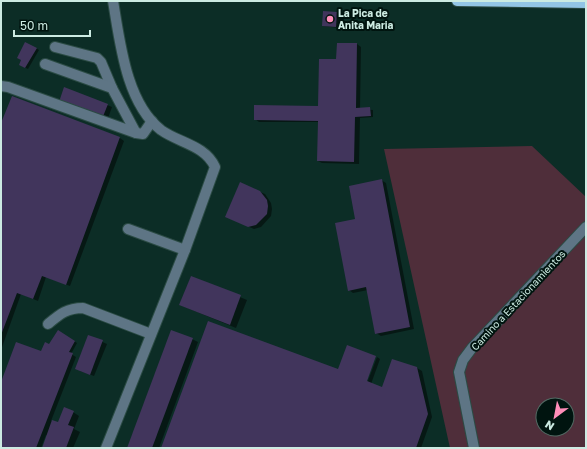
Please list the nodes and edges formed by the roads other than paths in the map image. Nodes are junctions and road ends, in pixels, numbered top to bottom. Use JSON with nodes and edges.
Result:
{"nodes":[{"id":1,"x":113,"y":1,"type":"edge"},
{"id":2,"x":457,"y":1,"type":"edge"},
{"id":3,"x":468,"y":1,"type":"edge"},
{"id":4,"x":586,"y":3,"type":"edge"},
{"id":5,"x":55,"y":47,"type":"dead end"},
{"id":6,"x":45,"y":64,"type":"dead end"},
{"id":7,"x":1,"y":86,"type":"edge"},
{"id":8,"x":112,"y":88,"type":"junction"},
{"id":9,"x":152,"y":121,"type":"junction"},
{"id":10,"x":136,"y":133,"type":"junction"},
{"id":11,"x":586,"y":227,"type":"edge"},
{"id":12,"x":128,"y":228,"type":"dead end"},
{"id":13,"x":185,"y":250,"type":"junction"},
{"id":14,"x":48,"y":324,"type":"dead end"},
{"id":15,"x":151,"y":334,"type":"junction"},
{"id":16,"x":106,"y":448,"type":"edge"},
{"id":17,"x":474,"y":448,"type":"edge"}],
"edges":[{"from":1,"to":9,"type":"lane"},
{"from":2,"to":3,"type":"main road"},
{"from":3,"to":4,"type":"main road"},
{"from":5,"to":8,"type":"lane"},
{"from":6,"to":8,"type":"lane"},
{"from":7,"to":10,"type":"lane"},
{"from":8,"to":10,"type":"lane"},
{"from":9,"to":10,"type":"lane"},
{"from":9,"to":13,"type":"lane"},
{"from":11,"to":17,"type":"lane","name":"Camino a Estacionamientos"},
{"from":12,"to":13,"type":"lane"},
{"from":13,"to":15,"type":"lane"},
{"from":14,"to":15,"type":"lane"},
{"from":15,"to":16,"type":"lane"}]}
